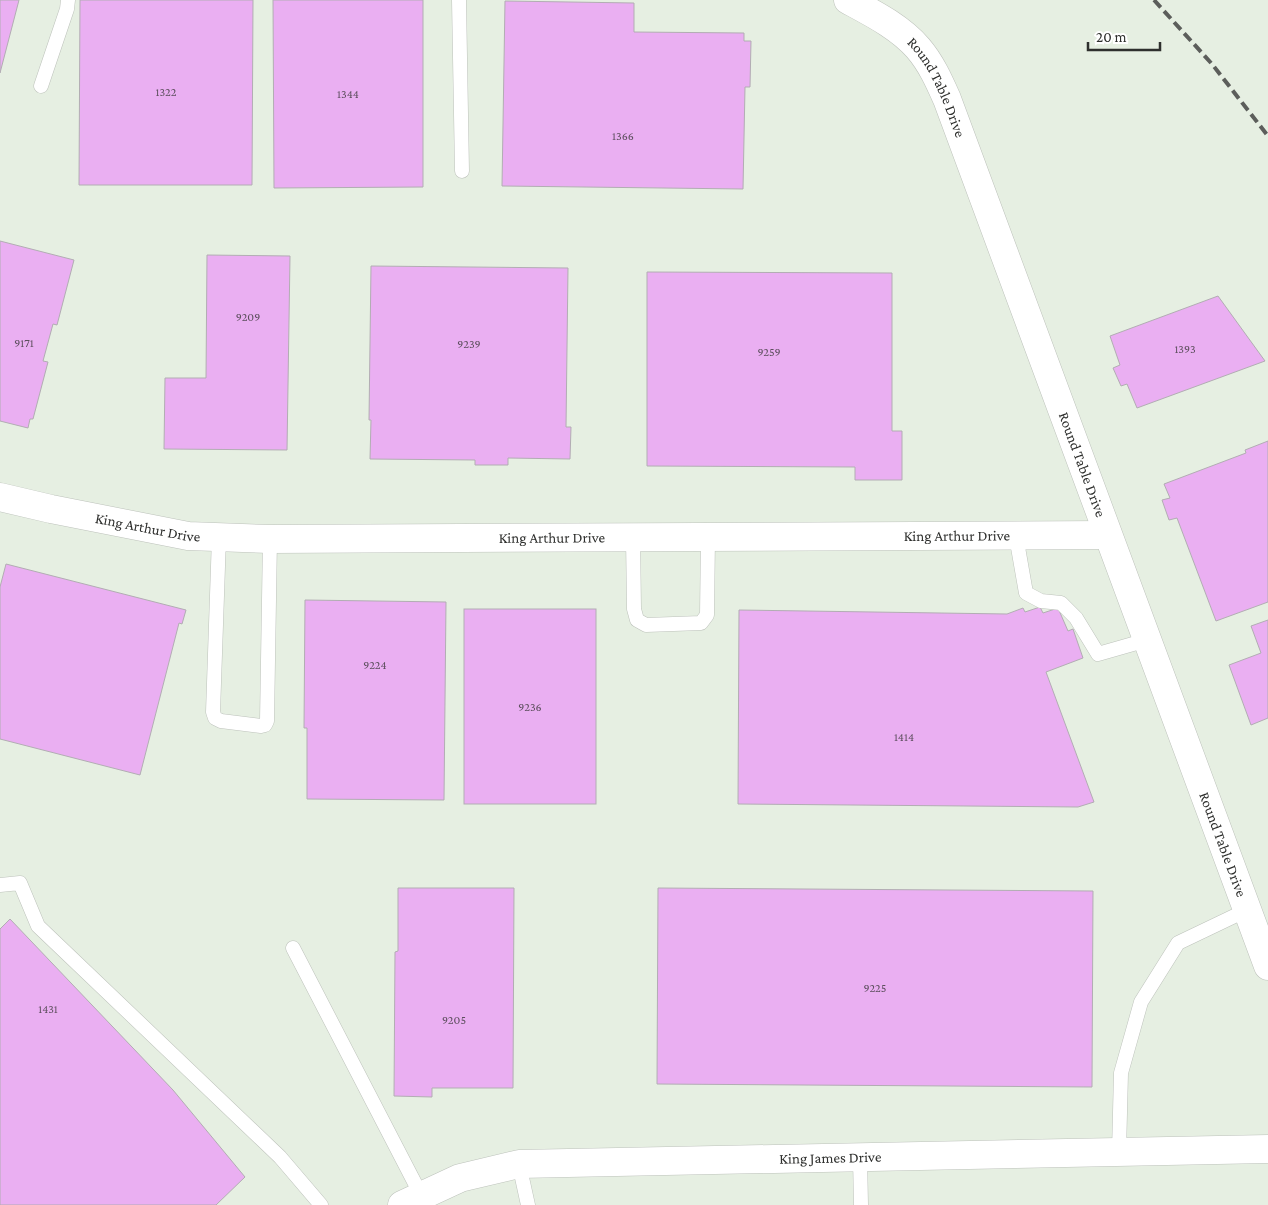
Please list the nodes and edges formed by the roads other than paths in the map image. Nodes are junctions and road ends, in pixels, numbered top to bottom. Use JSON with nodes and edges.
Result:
{"nodes":[{"id":1,"x":68,"y":0,"type":"edge"},
{"id":2,"x":459,"y":0,"type":"edge"},
{"id":3,"x":855,"y":2,"type":"edge"},
{"id":4,"x":41,"y":86,"type":"dead end"},
{"id":5,"x":462,"y":171,"type":"dead end"},
{"id":6,"x":0,"y":497,"type":"edge"},
{"id":7,"x":1107,"y":535,"type":"junction"},
{"id":8,"x":1016,"y":536,"type":"junction"},
{"id":9,"x":219,"y":537,"type":"junction"},
{"id":10,"x":633,"y":537,"type":"junction"},
{"id":11,"x":708,"y":537,"type":"junction"},
{"id":12,"x":270,"y":539,"type":"junction"},
{"id":13,"x":1147,"y":640,"type":"junction"},
{"id":14,"x":0,"y":885,"type":"edge"},
{"id":15,"x":1247,"y":910,"type":"junction"},
{"id":16,"x":293,"y":948,"type":"dead end"},
{"id":17,"x":1268,"y":966,"type":"edge"},
{"id":18,"x":1268,"y":1149,"type":"edge"},
{"id":19,"x":1119,"y":1152,"type":"junction"},
{"id":20,"x":860,"y":1157,"type":"junction"},
{"id":21,"x":519,"y":1164,"type":"junction"},
{"id":22,"x":411,"y":1200,"type":"edge"},
{"id":23,"x":321,"y":1205,"type":"edge"},
{"id":24,"x":528,"y":1205,"type":"edge"},
{"id":25,"x":861,"y":1205,"type":"edge"}],
"edges":[{"from":1,"to":4,"type":"lane"},
{"from":2,"to":5,"type":"lane"},
{"from":3,"to":7,"type":"street","name":"Round Table Drive"},
{"from":6,"to":9,"type":"street","name":"King Arthur Drive"},
{"from":7,"to":8,"type":"street","name":"King Arthur Drive"},
{"from":7,"to":13,"type":"street","name":"Round Table Drive"},
{"from":8,"to":11,"type":"street","name":"King Arthur Drive"},
{"from":8,"to":13,"type":"lane"},
{"from":9,"to":12,"type":"street","name":"King Arthur Drive"},
{"from":9,"to":12,"type":"lane"},
{"from":10,"to":11,"type":"street","name":"King Arthur Drive"},
{"from":10,"to":11,"type":"lane"},
{"from":10,"to":12,"type":"street","name":"King Arthur Drive"},
{"from":13,"to":15,"type":"street","name":"Round Table Drive"},
{"from":14,"to":23,"type":"lane"},
{"from":15,"to":17,"type":"street","name":"Round Table Drive"},
{"from":15,"to":19,"type":"lane"},
{"from":16,"to":22,"type":"lane"},
{"from":18,"to":19,"type":"street","name":"King James Drive"},
{"from":19,"to":20,"type":"street","name":"King James Drive"},
{"from":20,"to":21,"type":"street","name":"King James Drive"},
{"from":20,"to":25,"type":"lane"},
{"from":21,"to":22,"type":"street","name":"King James Drive"},
{"from":21,"to":24,"type":"lane"}]}
